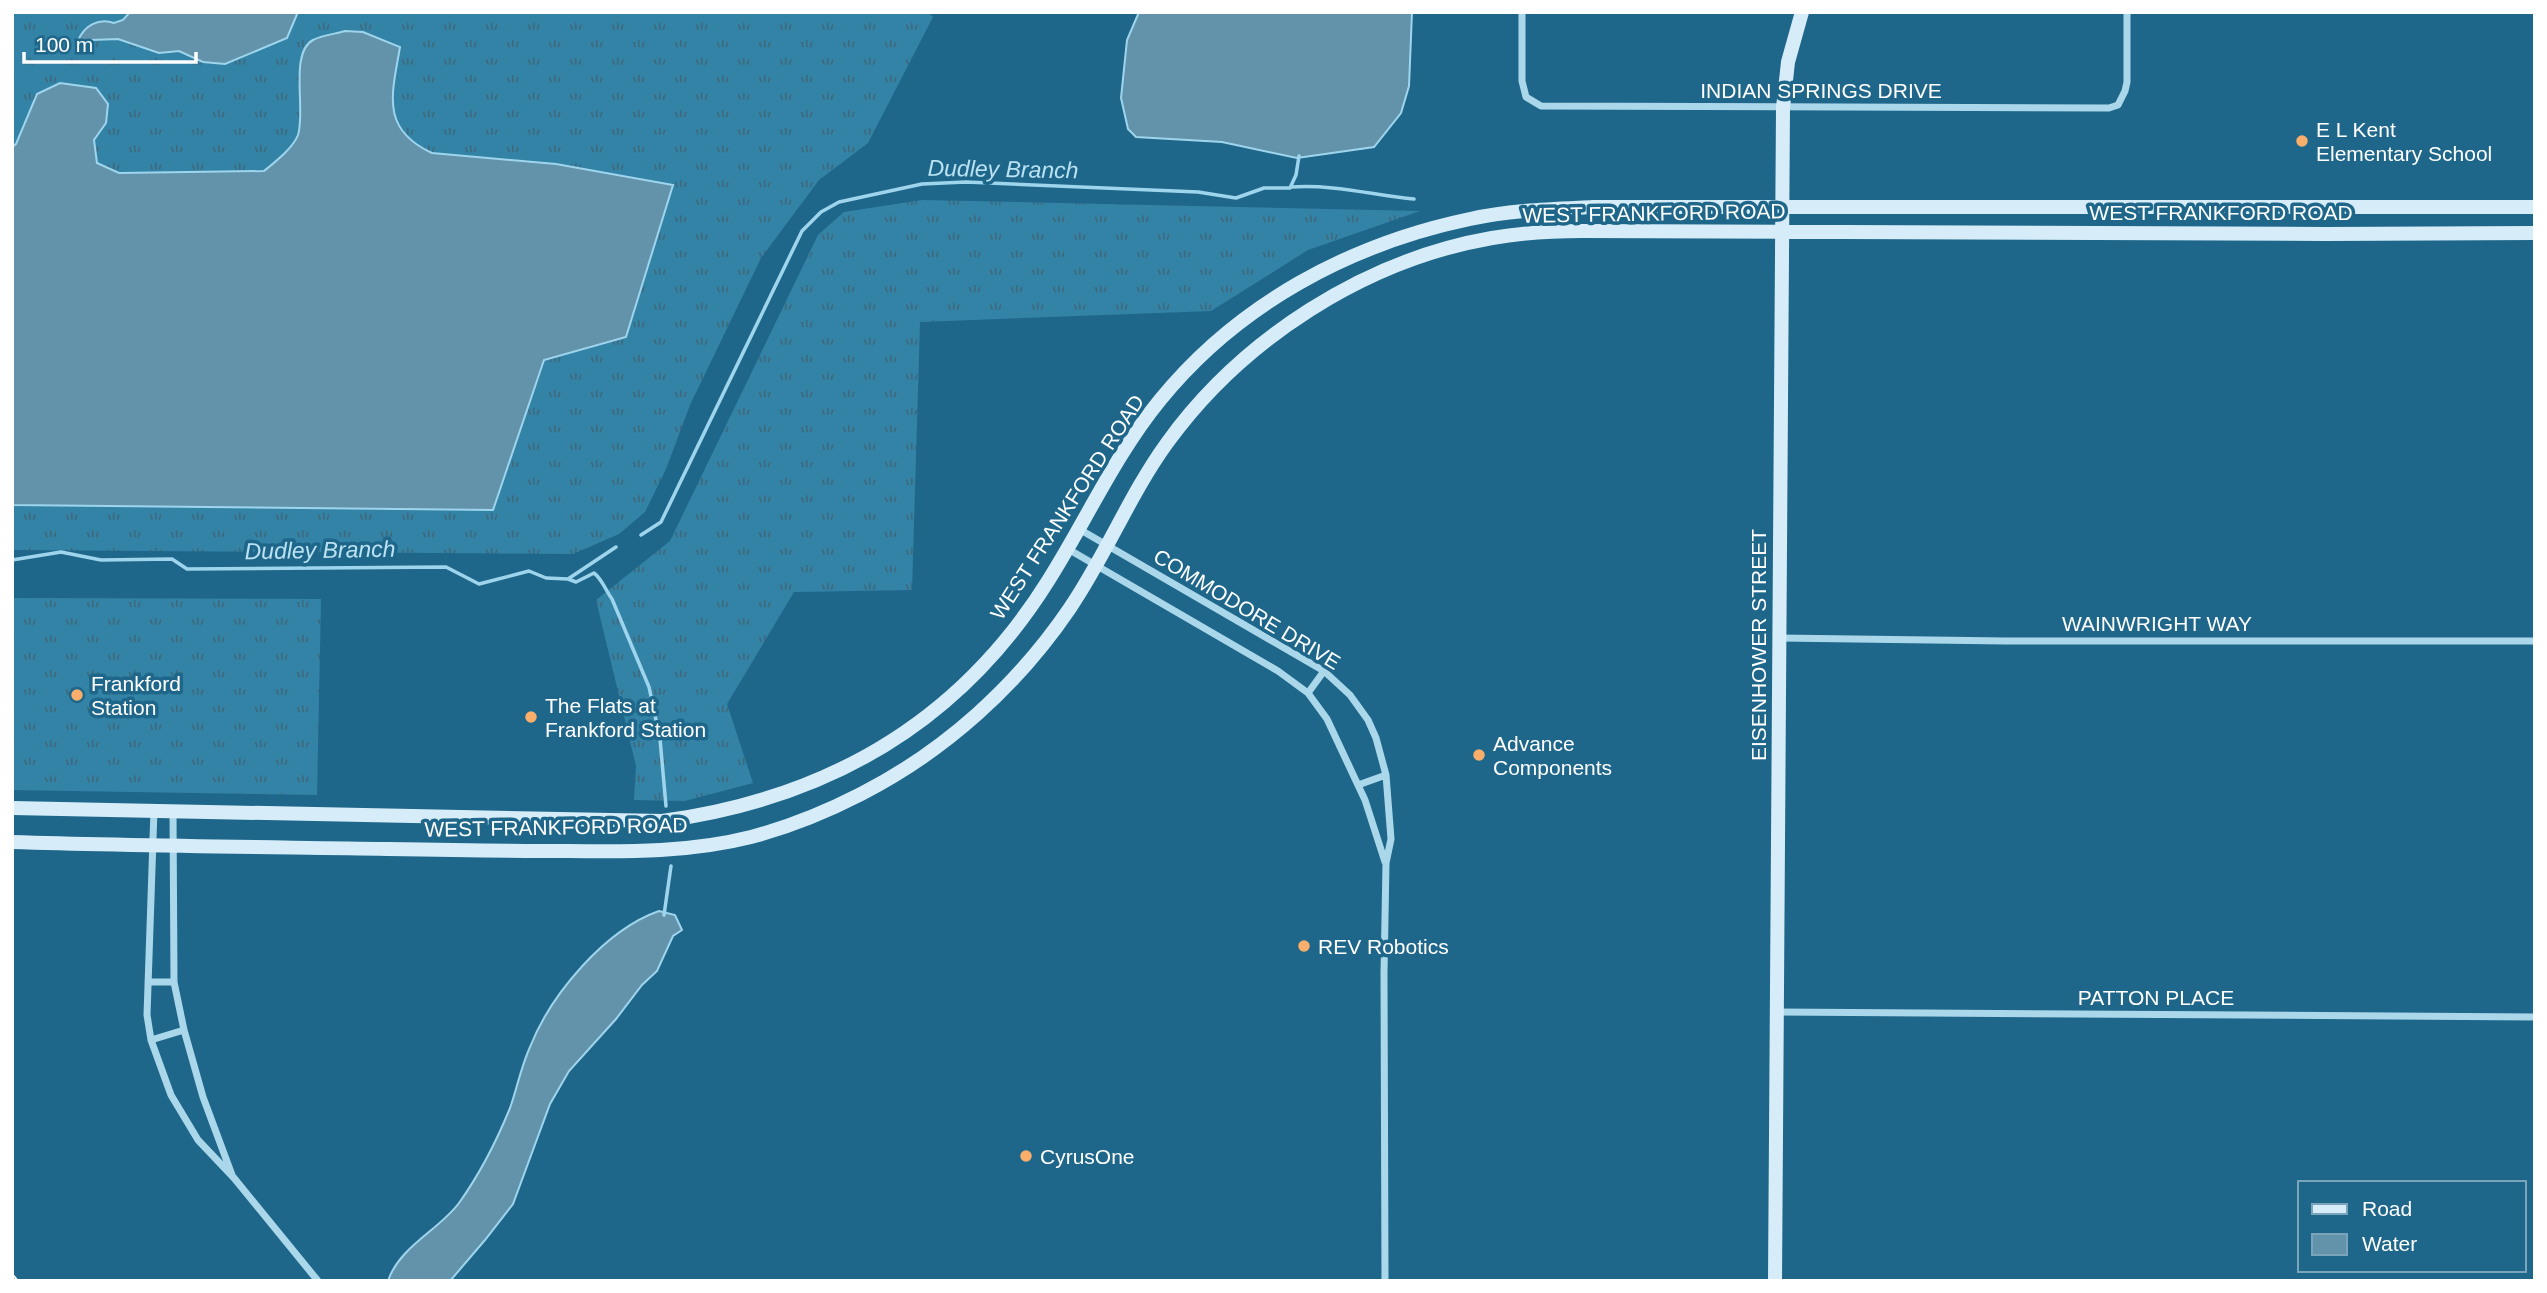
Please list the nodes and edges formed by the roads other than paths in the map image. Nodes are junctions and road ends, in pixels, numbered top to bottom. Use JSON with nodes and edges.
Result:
{"nodes":[{"id":1,"x":1522,"y":12,"type":"edge"},
{"id":2,"x":1802,"y":12,"type":"edge"},
{"id":3,"x":2127,"y":12,"type":"edge"},
{"id":4,"x":1783,"y":108,"type":"junction"},
{"id":5,"x":1781,"y":206,"type":"junction"},
{"id":6,"x":2535,"y":207,"type":"edge"},
{"id":7,"x":1781,"y":232,"type":"junction"},
{"id":8,"x":2535,"y":233,"type":"edge"},
{"id":9,"x":1079,"y":529,"type":"junction"},
{"id":10,"x":1106,"y":545,"type":"junction"},
{"id":11,"x":1068,"y":548,"type":"junction"},
{"id":12,"x":1096,"y":563,"type":"junction"},
{"id":13,"x":1779,"y":638,"type":"junction"},
{"id":14,"x":2535,"y":641,"type":"edge"},
{"id":15,"x":1324,"y":671,"type":"junction"},
{"id":16,"x":1308,"y":693,"type":"junction"},
{"id":17,"x":1387,"y":775,"type":"junction"},
{"id":18,"x":1358,"y":785,"type":"junction"},
{"id":19,"x":12,"y":808,"type":"edge"},
{"id":20,"x":154,"y":810,"type":"junction"},
{"id":21,"x":173,"y":811,"type":"junction"},
{"id":22,"x":12,"y":842,"type":"edge"},
{"id":23,"x":151,"y":845,"type":"junction"},
{"id":24,"x":174,"y":846,"type":"junction"},
{"id":25,"x":1386,"y":863,"type":"junction"},
{"id":26,"x":148,"y":982,"type":"junction"},
{"id":27,"x":174,"y":982,"type":"junction"},
{"id":28,"x":1776,"y":1012,"type":"junction"},
{"id":29,"x":2535,"y":1017,"type":"edge"},
{"id":30,"x":184,"y":1030,"type":"junction"},
{"id":31,"x":151,"y":1040,"type":"junction"},
{"id":32,"x":234,"y":1178,"type":"junction"},
{"id":33,"x":318,"y":1281,"type":"edge"},
{"id":34,"x":1385,"y":1281,"type":"edge"},
{"id":35,"x":1775,"y":1281,"type":"edge"}],
"edges":[{"from":1,"to":4,"type":"street","name":"INDIAN SPRINGS DRIVE"},
{"from":2,"to":4,"type":"main road","name":"EISENHOWER STREET"},
{"from":3,"to":4,"type":"street","name":"INDIAN SPRINGS DRIVE"},
{"from":4,"to":5,"type":"main road","name":"EISENHOWER STREET"},
{"from":5,"to":6,"type":"main road","name":"WEST FRANKFORD ROAD"},
{"from":5,"to":7,"type":"main road","name":"EISENHOWER STREET"},
{"from":5,"to":9,"type":"main road","name":"WEST FRANKFORD ROAD"},
{"from":7,"to":8,"type":"main road","name":"WEST FRANKFORD ROAD"},
{"from":7,"to":10,"type":"main road","name":"WEST FRANKFORD ROAD"},
{"from":7,"to":13,"type":"main road","name":"EISENHOWER STREET"},
{"from":9,"to":10,"type":"street","name":"COMMODORE DRIVE"},
{"from":9,"to":11,"type":"main road","name":"WEST FRANKFORD ROAD"},
{"from":10,"to":12,"type":"main road","name":"WEST FRANKFORD ROAD"},
{"from":10,"to":15,"type":"street","name":"COMMODORE DRIVE"},
{"from":11,"to":12,"type":"street","name":"COMMODORE DRIVE"},
{"from":11,"to":21,"type":"main road","name":"WEST FRANKFORD ROAD"},
{"from":12,"to":16,"type":"street","name":"COMMODORE DRIVE"},
{"from":12,"to":24,"type":"main road","name":"WEST FRANKFORD ROAD"},
{"from":13,"to":14,"type":"street","name":"WAINWRIGHT WAY"},
{"from":13,"to":28,"type":"main road","name":"EISENHOWER STREET"},
{"from":15,"to":16,"type":"street"},
{"from":15,"to":17,"type":"street","name":"COMMODORE DRIVE"},
{"from":16,"to":18,"type":"street","name":"COMMODORE DRIVE"},
{"from":17,"to":18,"type":"street"},
{"from":17,"to":25,"type":"street","name":"COMMODORE DRIVE"},
{"from":18,"to":25,"type":"street","name":"COMMODORE DRIVE"},
{"from":19,"to":20,"type":"main road","name":"WEST FRANKFORD ROAD"},
{"from":20,"to":21,"type":"main road","name":"WEST FRANKFORD ROAD"},
{"from":20,"to":23,"type":"street"},
{"from":21,"to":24,"type":"street"},
{"from":22,"to":23,"type":"main road","name":"WEST FRANKFORD ROAD"},
{"from":23,"to":24,"type":"main road","name":"WEST FRANKFORD ROAD"},
{"from":23,"to":26,"type":"street"},
{"from":24,"to":27,"type":"street"},
{"from":25,"to":34,"type":"street","name":"COMMODORE DRIVE"},
{"from":26,"to":27,"type":"street"},
{"from":26,"to":31,"type":"street"},
{"from":27,"to":30,"type":"street"},
{"from":28,"to":29,"type":"street","name":"PATTON PLACE"},
{"from":28,"to":35,"type":"main road","name":"EISENHOWER STREET"},
{"from":30,"to":31,"type":"street"},
{"from":30,"to":32,"type":"street"},
{"from":31,"to":32,"type":"street"},
{"from":32,"to":33,"type":"street"}]}
